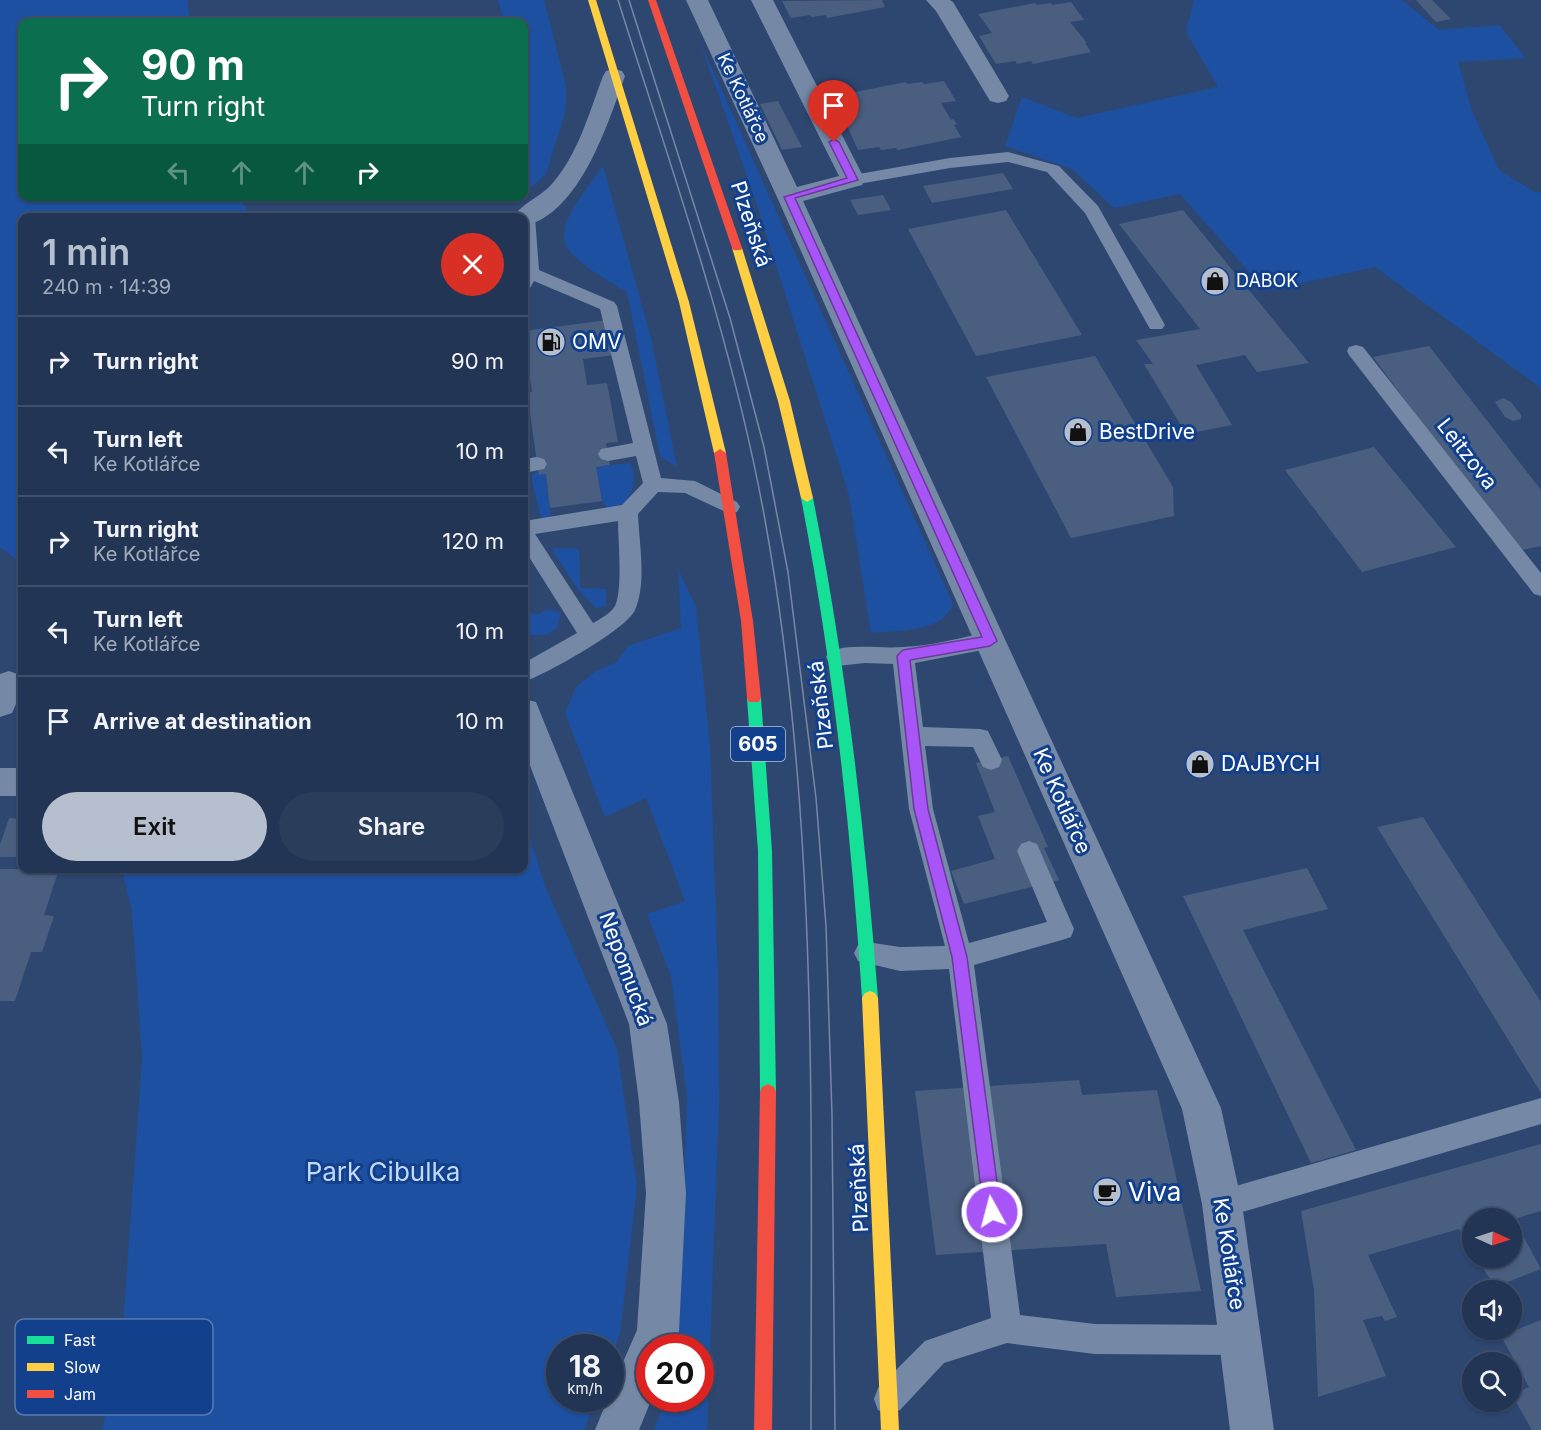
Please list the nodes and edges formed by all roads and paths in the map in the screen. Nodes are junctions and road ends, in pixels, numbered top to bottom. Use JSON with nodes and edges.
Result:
{"nodes":[{"id":1,"x":592,"y":0,"type":"edge"},
{"id":2,"x":652,"y":0,"type":"edge"},
{"id":3,"x":697,"y":0,"type":"edge"},
{"id":4,"x":762,"y":0,"type":"edge"},
{"id":5,"x":937,"y":0,"type":"edge"},
{"id":6,"x":614,"y":76,"type":"junction"},
{"id":7,"x":998,"y":96,"type":"dead end"},
{"id":8,"x":853,"y":180,"type":"junction"},
{"id":9,"x":789,"y":197,"type":"junction"},
{"id":10,"x":528,"y":215,"type":"edge"},
{"id":11,"x":528,"y":277,"type":"edge"},
{"id":12,"x":1156,"y":325,"type":"dead end"},
{"id":13,"x":1356,"y":351,"type":"dead end"},
{"id":14,"x":642,"y":448,"type":"junction"},
{"id":15,"x":608,"y":454,"type":"dead end"},
{"id":16,"x":652,"y":485,"type":"junction"},
{"id":17,"x":730,"y":507,"type":"junction"},
{"id":18,"x":628,"y":512,"type":"junction"},
{"id":19,"x":528,"y":527,"type":"edge"},
{"id":20,"x":528,"y":539,"type":"edge"},
{"id":21,"x":1541,"y":588,"type":"edge"},
{"id":22,"x":589,"y":635,"type":"junction"},
{"id":23,"x":990,"y":641,"type":"junction"},
{"id":24,"x":903,"y":656,"type":"junction"},
{"id":25,"x":837,"y":657,"type":"junction"},
{"id":26,"x":528,"y":671,"type":"edge"},
{"id":27,"x":528,"y":721,"type":"edge"},
{"id":28,"x":911,"y":736,"type":"junction"},
{"id":29,"x":991,"y":760,"type":"dead end"},
{"id":30,"x":0,"y":782,"type":"edge"},
{"id":31,"x":18,"y":782,"type":"edge"},
{"id":32,"x":1029,"y":851,"type":"dead end"},
{"id":33,"x":867,"y":953,"type":"junction"},
{"id":34,"x":960,"y":957,"type":"junction"},
{"id":35,"x":1540,"y":1111,"type":"edge"},
{"id":36,"x":1222,"y":1204,"type":"junction"},
{"id":37,"x":1007,"y":1328,"type":"junction"},
{"id":38,"x":657,"y":1334,"type":"edge"},
{"id":39,"x":1242,"y":1340,"type":"junction"},
{"id":40,"x":636,"y":1383,"type":"edge"},
{"id":41,"x":889,"y":1400,"type":"junction"},
{"id":42,"x":617,"y":1430,"type":"edge"},
{"id":43,"x":763,"y":1430,"type":"edge"},
{"id":44,"x":890,"y":1430,"type":"edge"},
{"id":45,"x":1252,"y":1430,"type":"edge"}],
"edges":[{"from":1,"to":6,"type":"main road","number":"605"},
{"from":2,"to":25,"type":"main road","name":"Plzeňská"},
{"from":3,"to":9,"type":"street","name":"Ke Kotlářce"},
{"from":4,"to":8,"type":"street"},
{"from":5,"to":7,"type":"street"},
{"from":6,"to":10,"type":"street"},
{"from":6,"to":17,"type":"main road","number":"605"},
{"from":8,"to":9,"type":"street"},
{"from":8,"to":12,"type":"lane"},
{"from":9,"to":23,"type":"street","name":"Ke Kotlářce"},
{"from":11,"to":14,"type":"lane"},
{"from":13,"to":21,"type":"lane","name":"Leitzova"},
{"from":14,"to":15,"type":"lane"},
{"from":14,"to":16,"type":"lane"},
{"from":16,"to":17,"type":"lane"},
{"from":16,"to":18,"type":"lane"},
{"from":17,"to":43,"type":"main road","number":"605"},
{"from":18,"to":19,"type":"lane"},
{"from":18,"to":22,"type":"lane"},
{"from":20,"to":22,"type":"lane"},
{"from":22,"to":26,"type":"lane"},
{"from":23,"to":24,"type":"lane"},
{"from":23,"to":36,"type":"street","name":"Ke Kotlářce"},
{"from":24,"to":25,"type":"lane"},
{"from":24,"to":28,"type":"lane"},
{"from":25,"to":33,"type":"main road","name":"Plzeňská"},
{"from":27,"to":38,"type":"street","name":"Nepomucká"},
{"from":28,"to":29,"type":"lane"},
{"from":28,"to":34,"type":"lane"},
{"from":30,"to":31,"type":"street"},
{"from":32,"to":34,"type":"lane"},
{"from":33,"to":34,"type":"lane"},
{"from":33,"to":41,"type":"main road","name":"Plzeňská"},
{"from":34,"to":37,"type":"lane"},
{"from":35,"to":36,"type":"lane"},
{"from":36,"to":39,"type":"street","name":"Ke Kotlářce"},
{"from":37,"to":39,"type":"lane"},
{"from":37,"to":41,"type":"lane"},
{"from":39,"to":45,"type":"street","name":"Ke Kotlářce"},
{"from":40,"to":42,"type":"street","name":"Nepomucká"},
{"from":41,"to":44,"type":"main road","name":"Plzeňská"}]}
